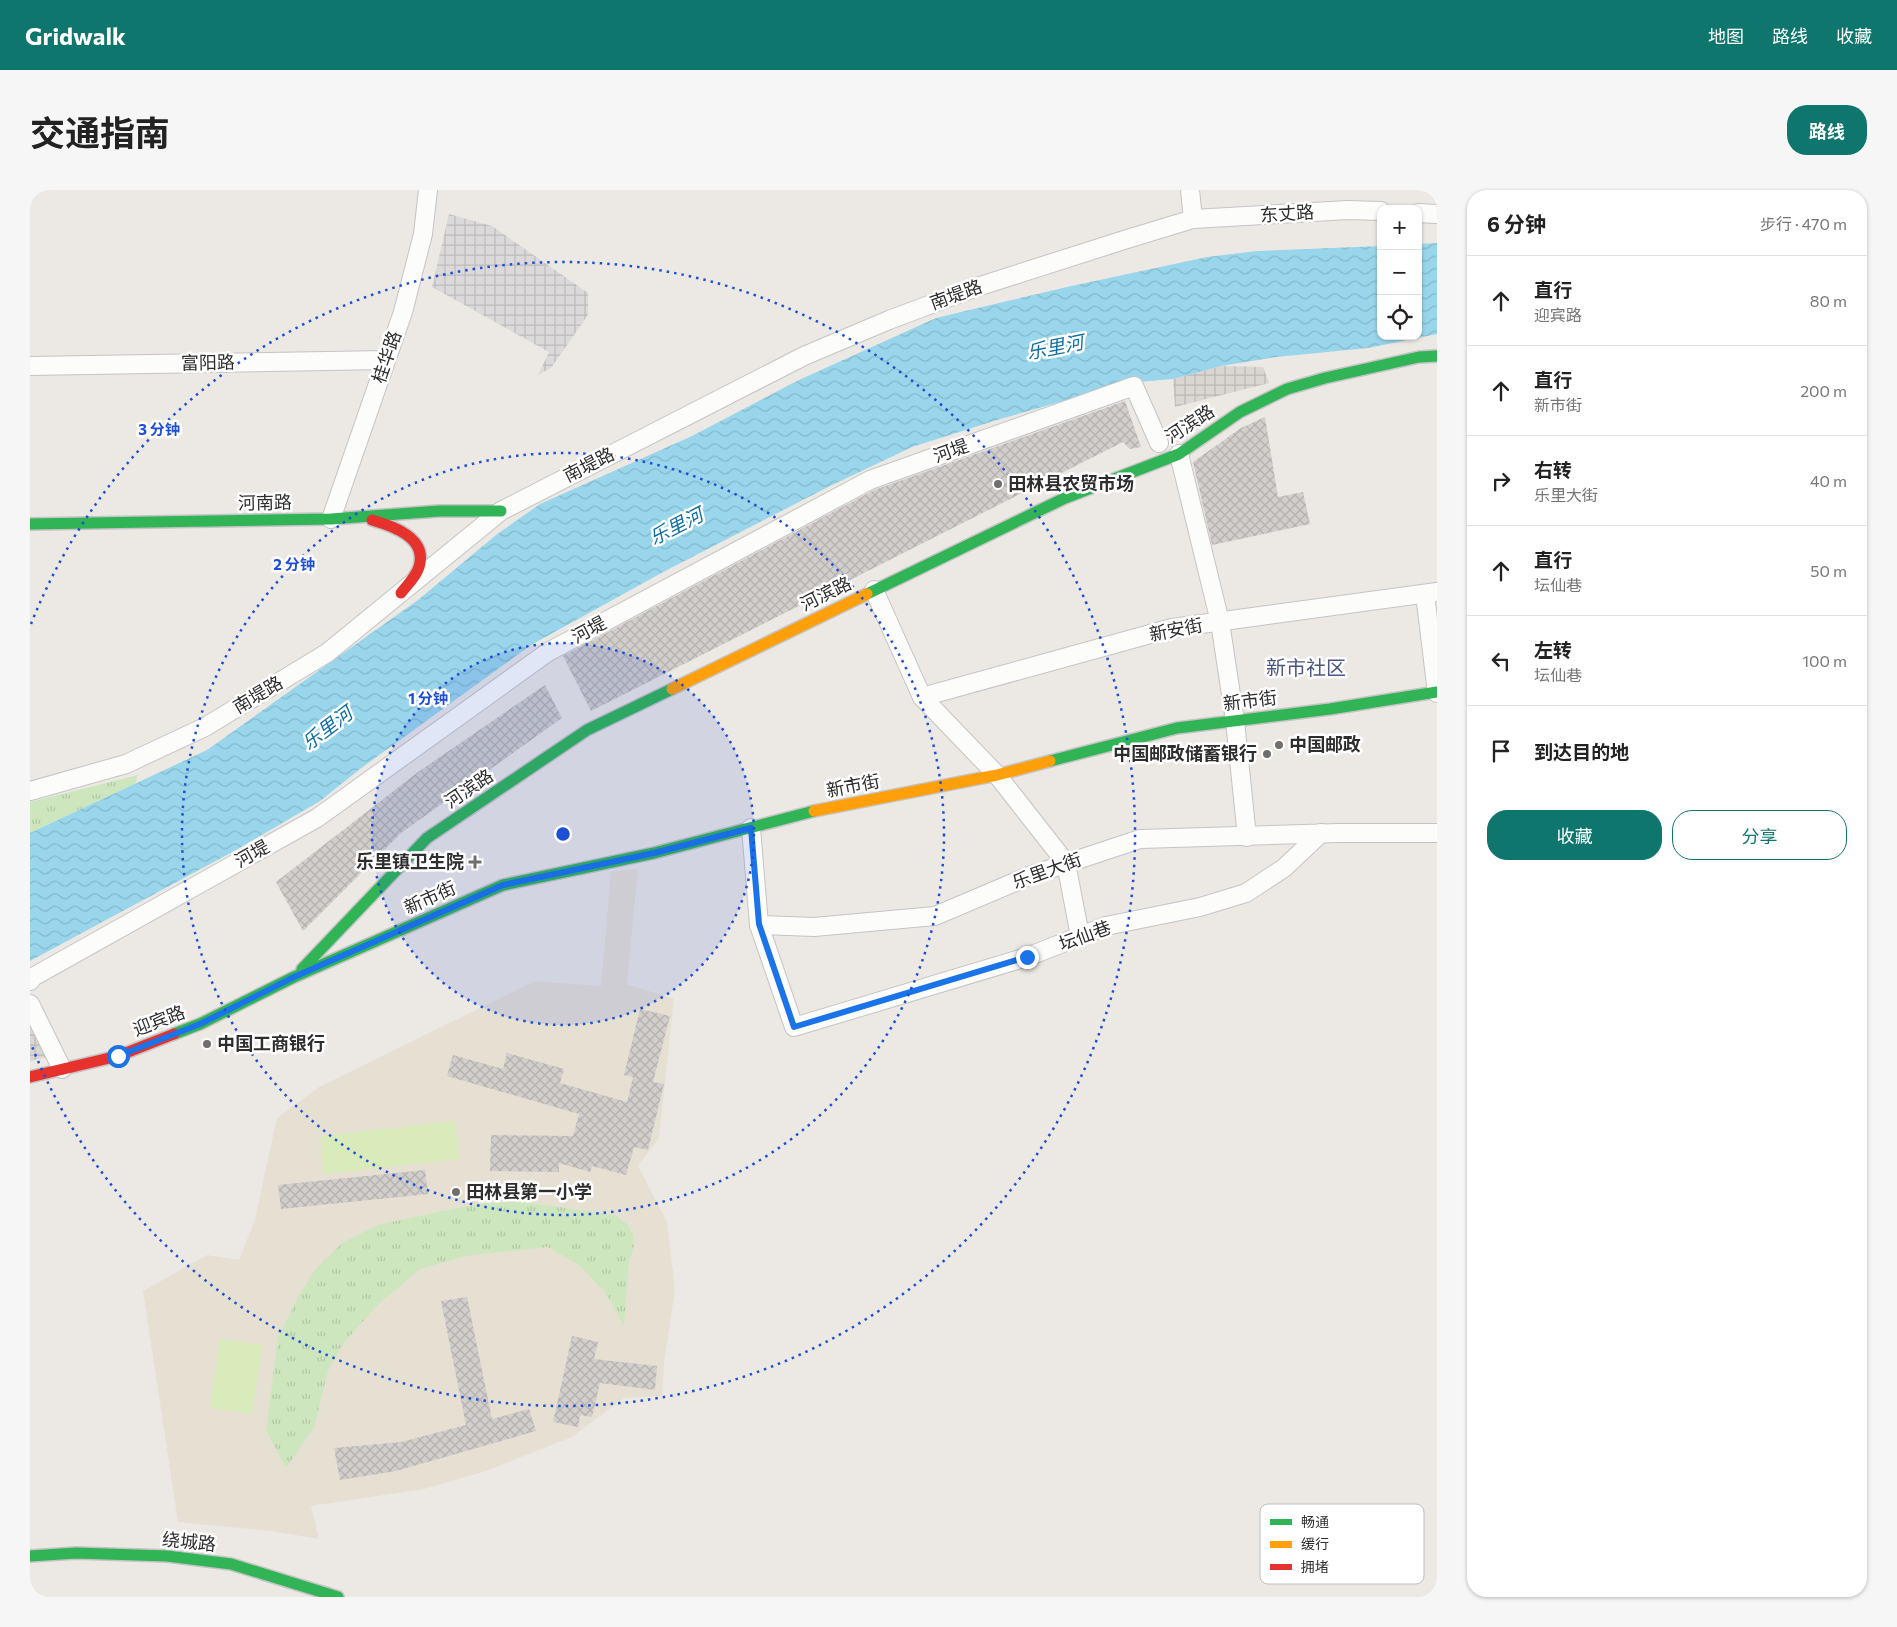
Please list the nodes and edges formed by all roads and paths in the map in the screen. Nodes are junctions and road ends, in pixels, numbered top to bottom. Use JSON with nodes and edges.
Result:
{"nodes":[{"id":1,"x":428,"y":190,"type":"edge"},
{"id":2,"x":1190,"y":190,"type":"edge"},
{"id":3,"x":1377,"y":211,"type":"edge"},
{"id":4,"x":1422,"y":213,"type":"edge"},
{"id":5,"x":1437,"y":214,"type":"edge"},
{"id":6,"x":1193,"y":219,"type":"junction"},
{"id":7,"x":1437,"y":356,"type":"edge"},
{"id":8,"x":386,"y":360,"type":"junction"},
{"id":9,"x":30,"y":366,"type":"edge"},
{"id":10,"x":1159,"y":443,"type":"dead end"},
{"id":11,"x":1179,"y":454,"type":"junction"},
{"id":12,"x":501,"y":511,"type":"junction"},
{"id":13,"x":360,"y":517,"type":"junction"},
{"id":14,"x":331,"y":519,"type":"junction"},
{"id":15,"x":30,"y":524,"type":"edge"},
{"id":16,"x":874,"y":590,"type":"junction"},
{"id":17,"x":401,"y":592,"type":"junction"},
{"id":18,"x":1431,"y":593,"type":"edge"},
{"id":19,"x":1220,"y":622,"type":"junction"},
{"id":20,"x":1437,"y":692,"type":"edge"},
{"id":21,"x":922,"y":697,"type":"junction"},
{"id":22,"x":1235,"y":721,"type":"junction"},
{"id":23,"x":997,"y":775,"type":"junction"},
{"id":24,"x":30,"y":791,"type":"edge"},
{"id":25,"x":751,"y":828,"type":"junction"},
{"id":26,"x":1321,"y":833,"type":"junction"},
{"id":27,"x":1437,"y":834,"type":"edge"},
{"id":28,"x":1247,"y":837,"type":"junction"},
{"id":29,"x":1066,"y":863,"type":"junction"},
{"id":30,"x":759,"y":924,"type":"junction"},
{"id":31,"x":340,"y":929,"type":"junction"},
{"id":32,"x":1080,"y":936,"type":"junction"},
{"id":33,"x":351,"y":952,"type":"junction"},
{"id":34,"x":294,"y":977,"type":"junction"},
{"id":35,"x":30,"y":981,"type":"edge"},
{"id":36,"x":30,"y":1004,"type":"edge"},
{"id":37,"x":62,"y":1069,"type":"junction"},
{"id":38,"x":30,"y":1077,"type":"edge"},
{"id":39,"x":30,"y":1556,"type":"edge"},
{"id":40,"x":338,"y":1597,"type":"edge"}],
"edges":[{"from":1,"to":8,"type":"street","name":"桂华路"},
{"from":2,"to":6,"type":"street"},
{"from":3,"to":6,"type":"street","name":"东丈路"},
{"from":4,"to":5,"type":"street"},
{"from":6,"to":12,"type":"street","name":"南堤路"},
{"from":7,"to":11,"type":"main road","name":"河滨路"},
{"from":8,"to":9,"type":"street","name":"富阳路"},
{"from":8,"to":14,"type":"street","name":"桂华路"},
{"from":10,"to":35,"type":"street","name":"河堤"},
{"from":11,"to":16,"type":"main road","name":"河滨路"},
{"from":11,"to":19,"type":"street"},
{"from":12,"to":13,"type":"main road","name":"河南路"},
{"from":12,"to":17,"type":"street","name":"南堤路"},
{"from":13,"to":14,"type":"main road","name":"河南路"},
{"from":13,"to":17,"type":"main road"},
{"from":14,"to":15,"type":"main road","name":"河南路"},
{"from":16,"to":21,"type":"street"},
{"from":16,"to":31,"type":"main road","name":"河滨路"},
{"from":17,"to":24,"type":"street","name":"南堤路"},
{"from":18,"to":19,"type":"street","name":"新安街"},
{"from":18,"to":20,"type":"street"},
{"from":19,"to":21,"type":"street","name":"新安街"},
{"from":19,"to":22,"type":"street"},
{"from":20,"to":22,"type":"main road","name":"新市街"},
{"from":21,"to":23,"type":"street"},
{"from":22,"to":23,"type":"main road","name":"新市街"},
{"from":22,"to":28,"type":"street"},
{"from":23,"to":25,"type":"main road","name":"新市街"},
{"from":23,"to":29,"type":"street"},
{"from":25,"to":30,"type":"street"},
{"from":25,"to":33,"type":"main road","name":"新市街"},
{"from":26,"to":27,"type":"street","name":"乐里大街"},
{"from":26,"to":28,"type":"street","name":"乐里大街"},
{"from":26,"to":32,"type":"street","name":"坛仙巷"},
{"from":28,"to":29,"type":"street","name":"乐里大街"},
{"from":29,"to":30,"type":"street","name":"乐里大街"},
{"from":29,"to":32,"type":"street"},
{"from":30,"to":32,"type":"street","name":"坛仙巷"},
{"from":31,"to":33,"type":"main road"},
{"from":31,"to":34,"type":"main road","name":"河滨路"},
{"from":33,"to":34,"type":"main road","name":"新市街"},
{"from":34,"to":37,"type":"main road","name":"迎宾路"},
{"from":36,"to":37,"type":"street"},
{"from":37,"to":38,"type":"main road","name":"迎宾路"},
{"from":39,"to":40,"type":"main road","name":"绕城路"}]}
